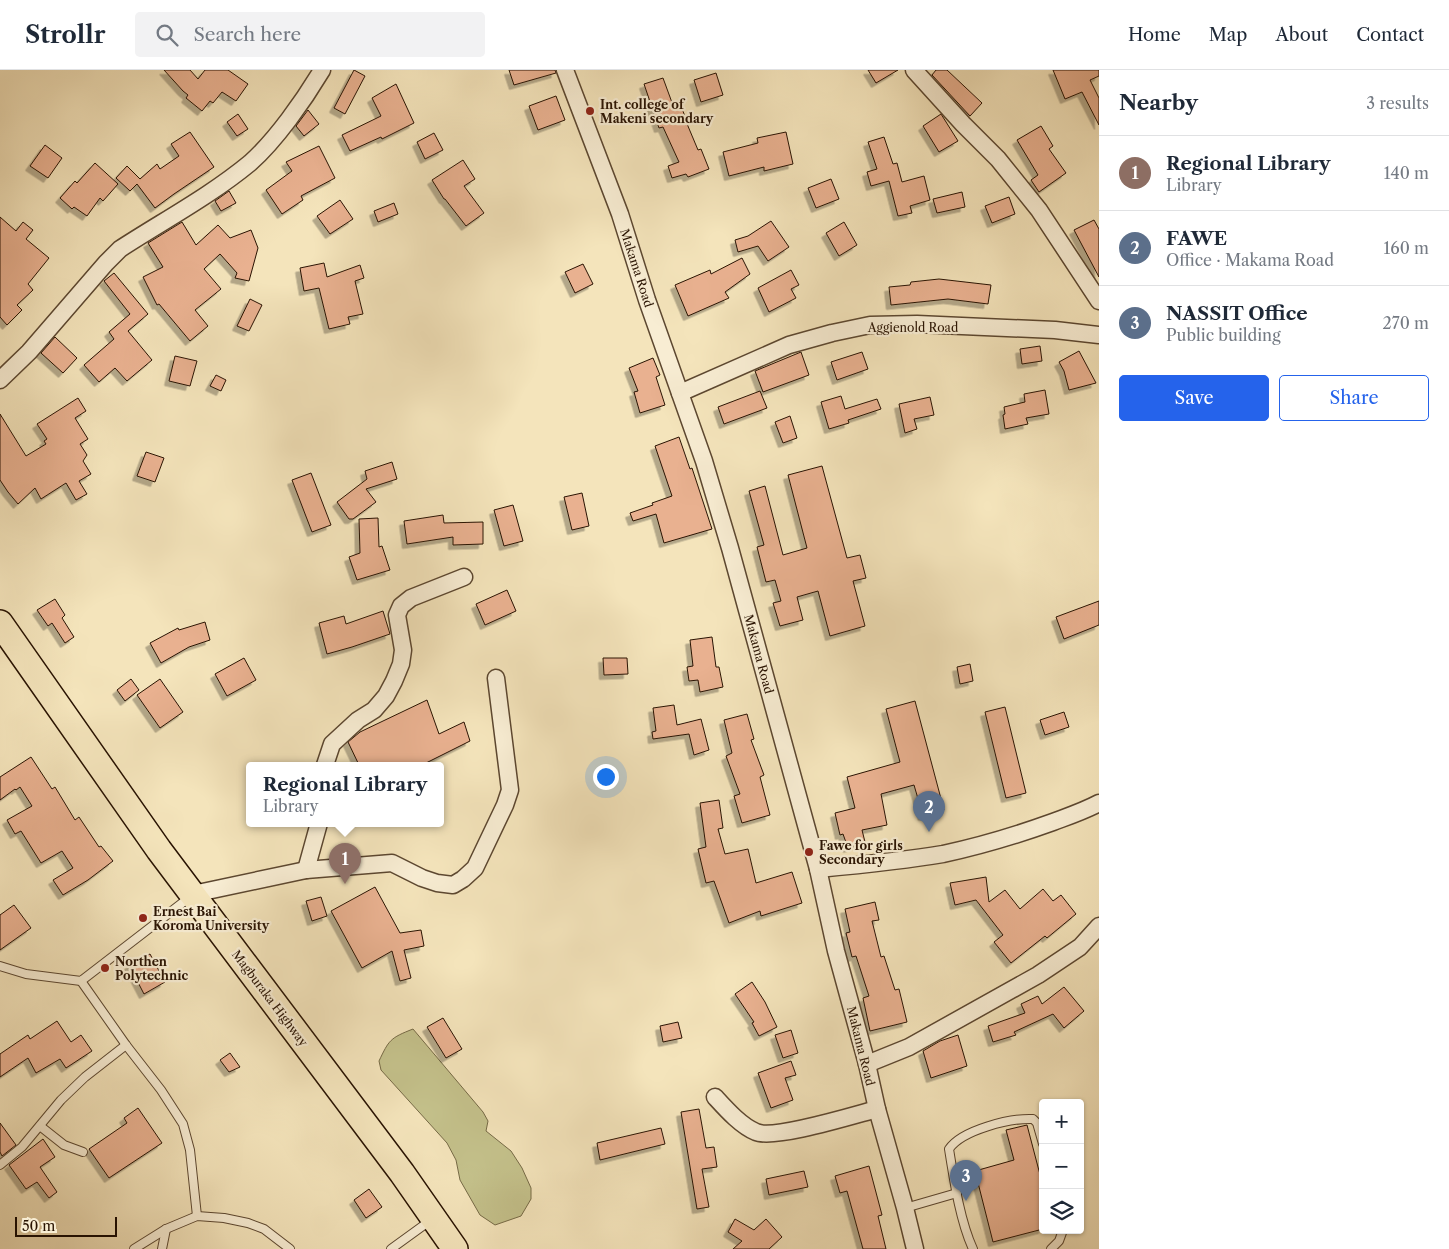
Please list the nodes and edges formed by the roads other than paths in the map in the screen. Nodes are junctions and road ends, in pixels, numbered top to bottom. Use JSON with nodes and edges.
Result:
{"nodes":[{"id":1,"x":322,"y":70,"type":"edge"},
{"id":2,"x":565,"y":70,"type":"edge"},
{"id":3,"x":914,"y":70,"type":"edge"},
{"id":4,"x":1099,"y":301,"type":"edge"},
{"id":5,"x":1099,"y":335,"type":"edge"},
{"id":6,"x":0,"y":380,"type":"edge"},
{"id":7,"x":680,"y":393,"type":"junction"},
{"id":8,"x":464,"y":576,"type":"dead end"},
{"id":9,"x":0,"y":623,"type":"edge"},
{"id":10,"x":496,"y":678,"type":"dead end"},
{"id":11,"x":326,"y":762,"type":"edge"},
{"id":12,"x":1099,"y":803,"type":"edge"},
{"id":13,"x":318,"y":827,"type":"edge"},
{"id":14,"x":306,"y":870,"type":"junction"},
{"id":15,"x":818,"y":870,"type":"junction"},
{"id":16,"x":193,"y":894,"type":"junction"},
{"id":17,"x":1099,"y":926,"type":"edge"},
{"id":18,"x":0,"y":966,"type":"edge"},
{"id":19,"x":81,"y":981,"type":"junction"},
{"id":20,"x":126,"y":1045,"type":"junction"},
{"id":21,"x":867,"y":1064,"type":"junction"},
{"id":22,"x":715,"y":1096,"type":"dead end"},
{"id":23,"x":877,"y":1109,"type":"junction"},
{"id":24,"x":40,"y":1126,"type":"junction"},
{"id":25,"x":1039,"y":1132,"type":"edge"},
{"id":26,"x":82,"y":1152,"type":"dead end"},
{"id":27,"x":0,"y":1165,"type":"edge"},
{"id":28,"x":957,"y":1193,"type":"junction"},
{"id":29,"x":905,"y":1208,"type":"junction"},
{"id":30,"x":196,"y":1216,"type":"junction"},
{"id":31,"x":433,"y":1219,"type":"junction"},
{"id":32,"x":166,"y":1229,"type":"junction"},
{"id":33,"x":1062,"y":1234,"type":"edge"},
{"id":34,"x":134,"y":1249,"type":"edge"},
{"id":35,"x":162,"y":1249,"type":"edge"},
{"id":36,"x":290,"y":1249,"type":"edge"},
{"id":37,"x":391,"y":1249,"type":"edge"},
{"id":38,"x":455,"y":1249,"type":"edge"},
{"id":39,"x":915,"y":1249,"type":"edge"},
{"id":40,"x":973,"y":1249,"type":"edge"},
{"id":41,"x":1051,"y":1249,"type":"edge"}],
"edges":[{"from":1,"to":6,"type":"street"},
{"from":2,"to":7,"type":"street","name":"Makama Road"},
{"from":3,"to":4,"type":"street"},
{"from":5,"to":7,"type":"street","name":"Aggienold Road"},
{"from":7,"to":15,"type":"street","name":"Makama Road"},
{"from":8,"to":11,"type":"street"},
{"from":9,"to":16,"type":"main road","name":"Magburaka Highway"},
{"from":10,"to":14,"type":"street"},
{"from":12,"to":15,"type":"street"},
{"from":13,"to":14,"type":"street"},
{"from":14,"to":16,"type":"street"},
{"from":15,"to":21,"type":"street","name":"Makama Road"},
{"from":16,"to":19,"type":"lane"},
{"from":16,"to":31,"type":"main road","name":"Magburaka Highway"},
{"from":17,"to":21,"type":"street"},
{"from":18,"to":19,"type":"lane"},
{"from":19,"to":20,"type":"lane"},
{"from":20,"to":24,"type":"lane"},
{"from":20,"to":30,"type":"lane"},
{"from":21,"to":23,"type":"street","name":"Makama Road"},
{"from":22,"to":23,"type":"street"},
{"from":23,"to":29,"type":"street","name":"Makama Road"},
{"from":24,"to":26,"type":"lane"},
{"from":24,"to":27,"type":"lane"},
{"from":25,"to":28,"type":"lane"},
{"from":28,"to":29,"type":"lane"},
{"from":28,"to":40,"type":"lane"},
{"from":29,"to":39,"type":"street","name":"Makama Road"},
{"from":30,"to":32,"type":"lane"},
{"from":30,"to":36,"type":"lane"},
{"from":31,"to":37,"type":"lane"},
{"from":31,"to":38,"type":"main road","name":"Magburaka Highway"},
{"from":32,"to":34,"type":"lane"},
{"from":32,"to":35,"type":"lane"},
{"from":33,"to":41,"type":"lane"}]}
